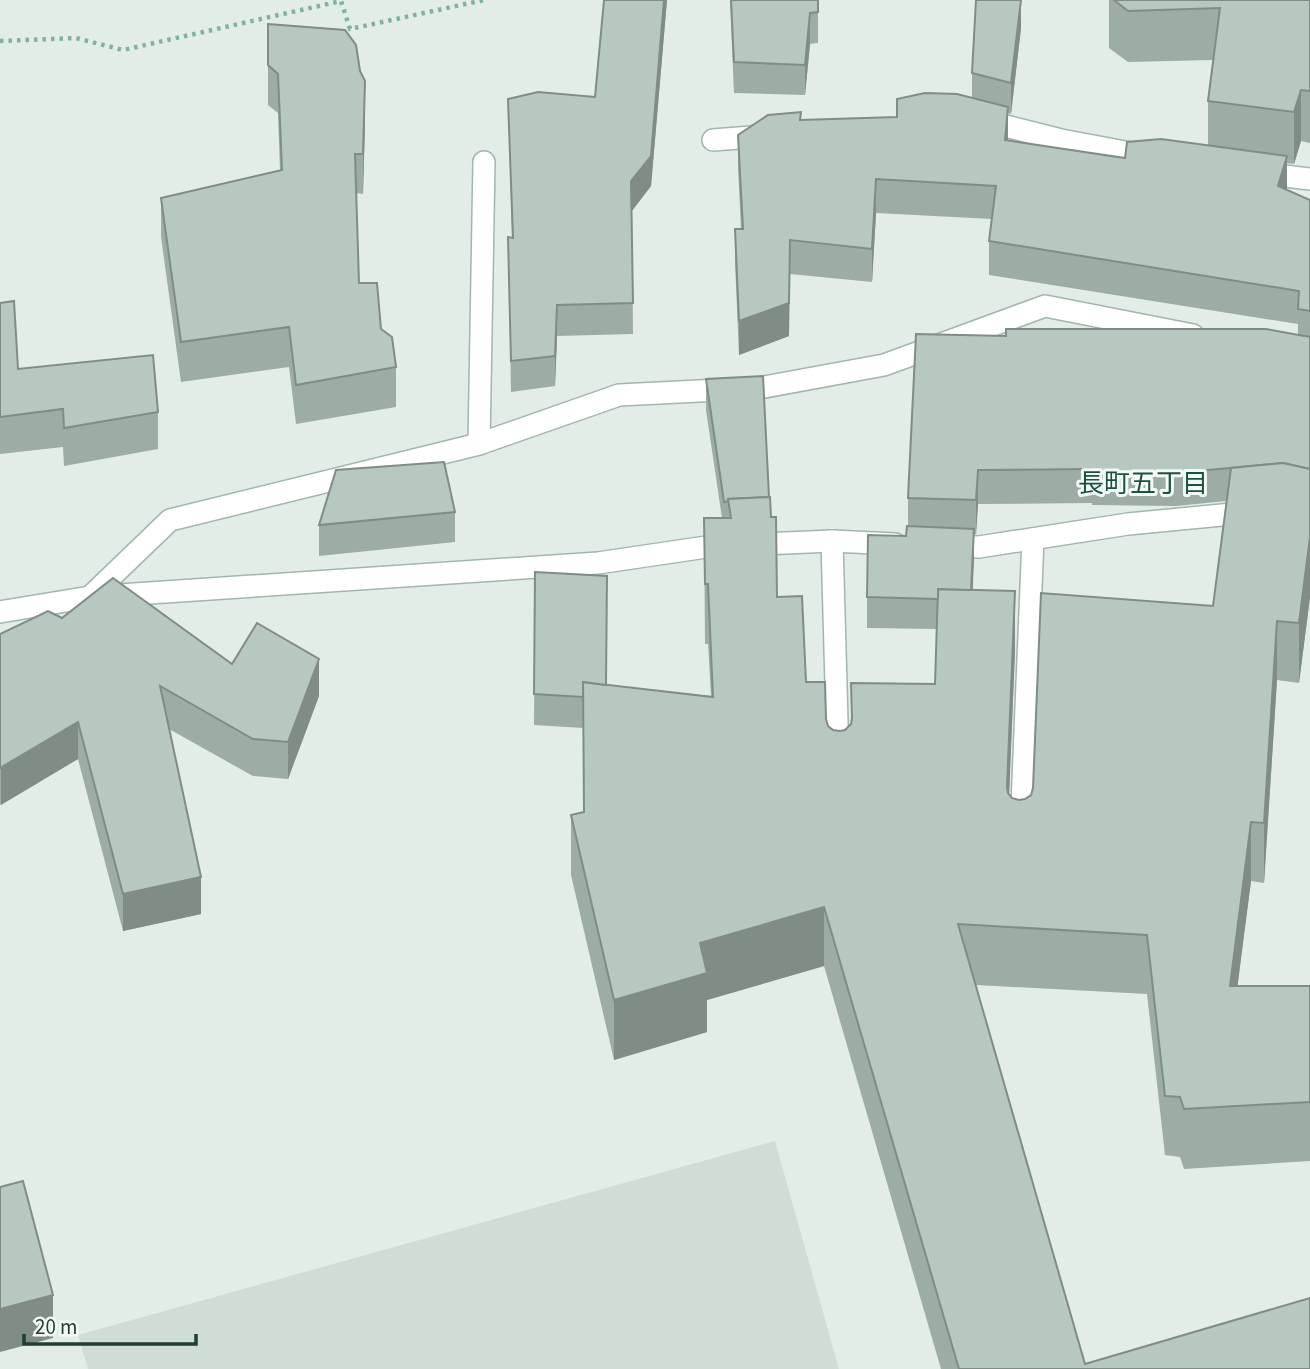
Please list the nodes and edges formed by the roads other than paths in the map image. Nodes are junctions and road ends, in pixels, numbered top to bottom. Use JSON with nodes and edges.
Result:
{"nodes":[{"id":1,"x":968,"y":117,"type":"edge"},
{"id":2,"x":778,"y":135,"type":"edge"},
{"id":3,"x":713,"y":141,"type":"dead end"},
{"id":4,"x":484,"y":162,"type":"dead end"},
{"id":5,"x":1177,"y":162,"type":"edge"},
{"id":6,"x":1244,"y":170,"type":"edge"},
{"id":7,"x":1310,"y":179,"type":"edge"},
{"id":8,"x":1217,"y":340,"type":"edge"},
{"id":9,"x":479,"y":444,"type":"junction"},
{"id":10,"x":1310,"y":516,"type":"edge"},
{"id":11,"x":1033,"y":539,"type":"junction"},
{"id":12,"x":832,"y":541,"type":"junction"},
{"id":13,"x":90,"y":597,"type":"junction"},
{"id":14,"x":0,"y":612,"type":"edge"},
{"id":15,"x":839,"y":778,"type":"edge"},
{"id":16,"x":1020,"y":847,"type":"edge"}],
"edges":[{"from":1,"to":5,"type":"street"},
{"from":2,"to":3,"type":"street"},
{"from":4,"to":9,"type":"street"},
{"from":6,"to":7,"type":"street"},
{"from":8,"to":9,"type":"street"},
{"from":9,"to":13,"type":"street"},
{"from":10,"to":11,"type":"street"},
{"from":11,"to":12,"type":"street"},
{"from":11,"to":16,"type":"street"},
{"from":12,"to":13,"type":"street"},
{"from":12,"to":15,"type":"street"},
{"from":13,"to":14,"type":"street"}]}
